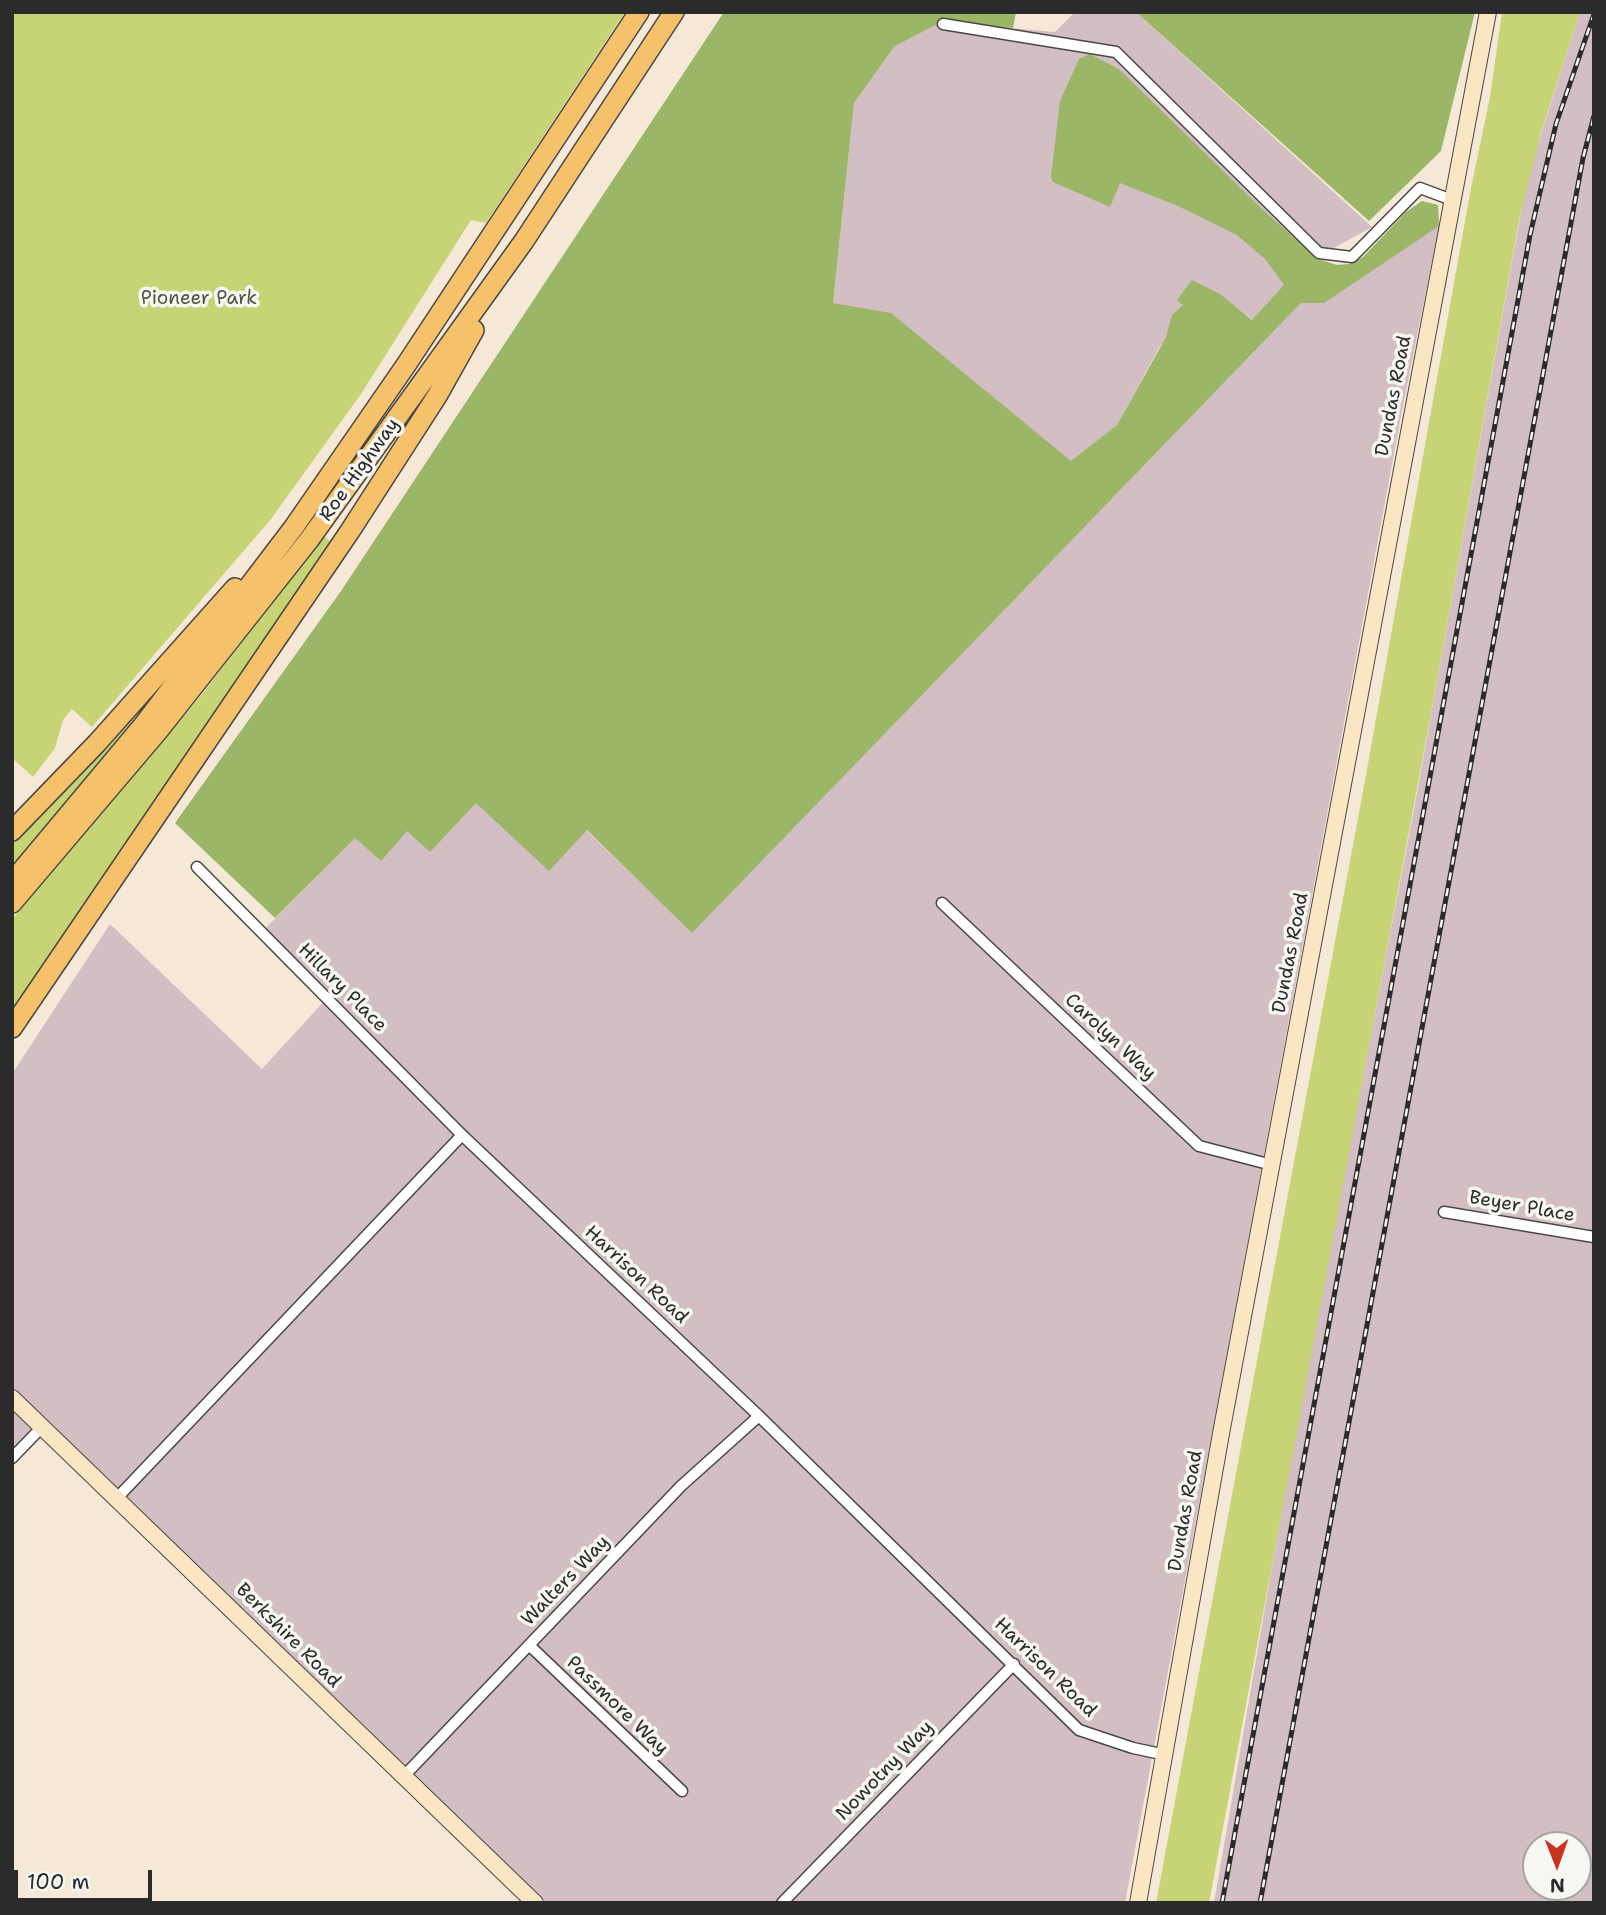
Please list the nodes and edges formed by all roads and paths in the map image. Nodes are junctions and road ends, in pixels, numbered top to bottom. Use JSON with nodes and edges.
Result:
{"nodes":[{"id":1,"x":639,"y":12,"type":"edge"},
{"id":2,"x":674,"y":12,"type":"edge"},
{"id":3,"x":1488,"y":12,"type":"edge"},
{"id":4,"x":943,"y":24,"type":"dead end"},
{"id":5,"x":1452,"y":200,"type":"junction"},
{"id":6,"x":524,"y":241,"type":"junction"},
{"id":7,"x":294,"y":527,"type":"junction"},
{"id":8,"x":12,"y":831,"type":"edge"},
{"id":9,"x":197,"y":867,"type":"dead end"},
{"id":10,"x":12,"y":882,"type":"edge"},
{"id":11,"x":942,"y":902,"type":"dead end"},
{"id":12,"x":12,"y":903,"type":"edge"},
{"id":13,"x":12,"y":1028,"type":"edge"},
{"id":14,"x":462,"y":1135,"type":"junction"},
{"id":15,"x":1272,"y":1165,"type":"junction"},
{"id":16,"x":1444,"y":1212,"type":"dead end"},
{"id":17,"x":1594,"y":1237,"type":"edge"},
{"id":18,"x":12,"y":1398,"type":"edge"},
{"id":19,"x":759,"y":1416,"type":"junction"},
{"id":20,"x":42,"y":1427,"type":"junction"},
{"id":21,"x":12,"y":1458,"type":"edge"},
{"id":22,"x":117,"y":1498,"type":"junction"},
{"id":23,"x":530,"y":1645,"type":"junction"},
{"id":24,"x":1014,"y":1664,"type":"junction"},
{"id":25,"x":1166,"y":1755,"type":"junction"},
{"id":26,"x":404,"y":1776,"type":"junction"},
{"id":27,"x":682,"y":1791,"type":"dead end"},
{"id":28,"x":534,"y":1903,"type":"edge"},
{"id":29,"x":782,"y":1903,"type":"edge"},
{"id":30,"x":1138,"y":1903,"type":"edge"}],
"edges":[{"from":1,"to":7,"type":"highway","name":"Roe Highway"},
{"from":2,"to":6,"type":"highway","name":"Roe Highway"},
{"from":3,"to":5,"type":"main road","name":"Dundas Road"},
{"from":4,"to":5,"type":"street"},
{"from":5,"to":15,"type":"main road","name":"Dundas Road"},
{"from":6,"to":12,"type":"highway","name":"Roe Highway"},
{"from":6,"to":13,"type":"highway"},
{"from":7,"to":8,"type":"highway"},
{"from":7,"to":10,"type":"highway","name":"Roe Highway"},
{"from":9,"to":14,"type":"street","name":"Hillary Place"},
{"from":11,"to":15,"type":"street","name":"Carolyn Way"},
{"from":14,"to":19,"type":"street","name":"Harrison Road"},
{"from":14,"to":22,"type":"street"},
{"from":15,"to":25,"type":"main road","name":"Dundas Road"},
{"from":16,"to":17,"type":"street","name":"Beyer Place"},
{"from":18,"to":20,"type":"main road","name":"Berkshire Road"},
{"from":19,"to":23,"type":"street","name":"Walters Way"},
{"from":19,"to":24,"type":"street","name":"Harrison Road"},
{"from":20,"to":21,"type":"street"},
{"from":20,"to":22,"type":"main road","name":"Berkshire Road"},
{"from":22,"to":26,"type":"main road","name":"Berkshire Road"},
{"from":23,"to":26,"type":"street","name":"Walters Way"},
{"from":23,"to":27,"type":"street","name":"Passmore Way"},
{"from":24,"to":25,"type":"street","name":"Harrison Road"},
{"from":24,"to":29,"type":"street","name":"Nowotny Way"},
{"from":25,"to":30,"type":"main road","name":"Dundas Road"},
{"from":26,"to":28,"type":"main road","name":"Berkshire Road"}]}
